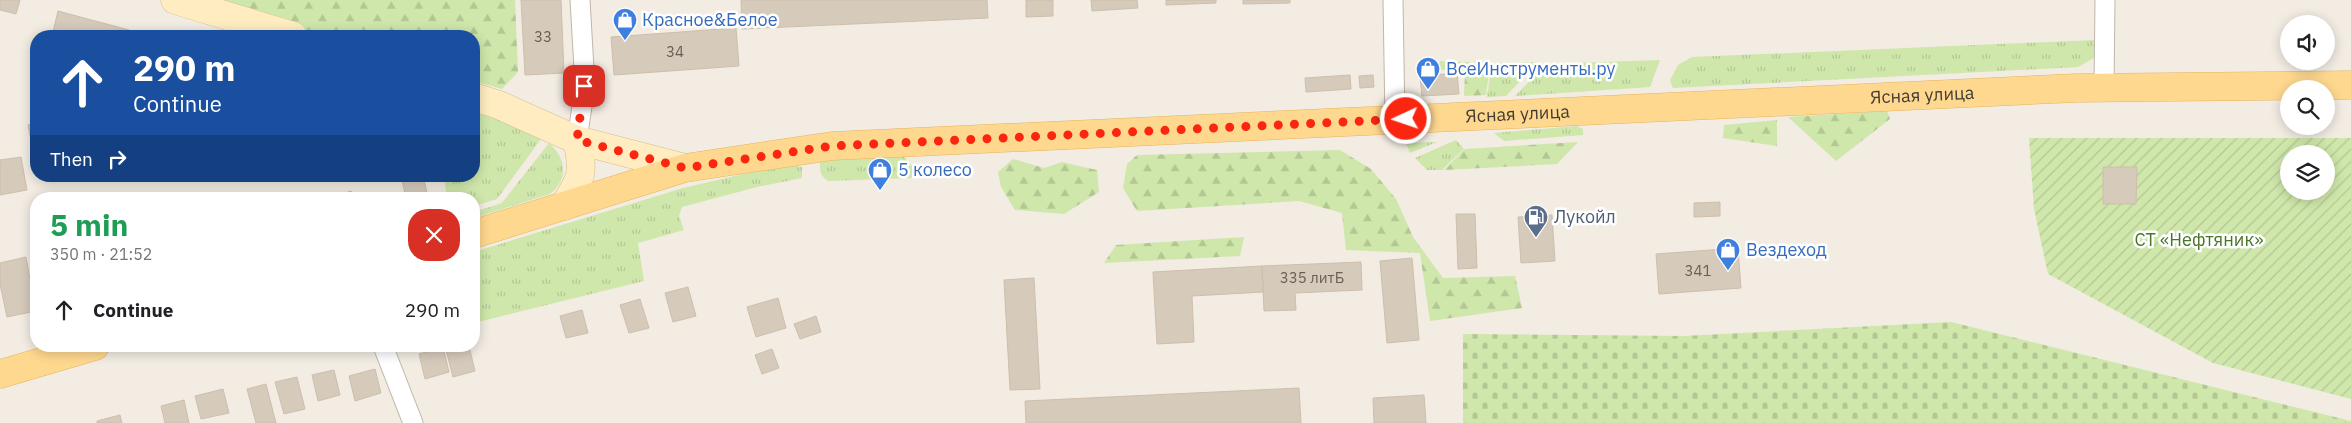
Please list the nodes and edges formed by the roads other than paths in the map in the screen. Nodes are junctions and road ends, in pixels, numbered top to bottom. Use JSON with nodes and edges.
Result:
{"nodes":[{"id":1,"x":175,"y":0,"type":"edge"},
{"id":2,"x":580,"y":0,"type":"edge"},
{"id":3,"x":1393,"y":0,"type":"edge"},
{"id":4,"x":2105,"y":0,"type":"edge"},
{"id":5,"x":273,"y":30,"type":"edge"},
{"id":6,"x":2351,"y":85,"type":"edge"},
{"id":7,"x":2104,"y":88,"type":"junction"},
{"id":8,"x":480,"y":98,"type":"edge"},
{"id":9,"x":1395,"y":120,"type":"junction"},
{"id":10,"x":577,"y":140,"type":"junction"},
{"id":11,"x":685,"y":168,"type":"junction"},
{"id":12,"x":564,"y":206,"type":"junction"},
{"id":13,"x":480,"y":232,"type":"edge"},
{"id":14,"x":75,"y":352,"type":"edge"},
{"id":15,"x":385,"y":352,"type":"edge"},
{"id":16,"x":0,"y":374,"type":"edge"},
{"id":17,"x":413,"y":423,"type":"edge"}],
"edges":[{"from":1,"to":5,"type":"main road"},
{"from":2,"to":10,"type":"street"},
{"from":3,"to":9,"type":"street"},
{"from":4,"to":7,"type":"street"},
{"from":6,"to":7,"type":"main road","name":"Ясная улица"},
{"from":7,"to":9,"type":"main road","name":"Ясная улица"},
{"from":8,"to":10,"type":"main road"},
{"from":9,"to":11,"type":"main road","name":"Ясная улица"},
{"from":10,"to":11,"type":"main road"},
{"from":10,"to":12,"type":"main road"},
{"from":11,"to":12,"type":"main road","name":"Ясная улица"},
{"from":12,"to":13,"type":"main road","name":"Ясная улица"},
{"from":14,"to":16,"type":"main road"},
{"from":15,"to":17,"type":"street"}]}
